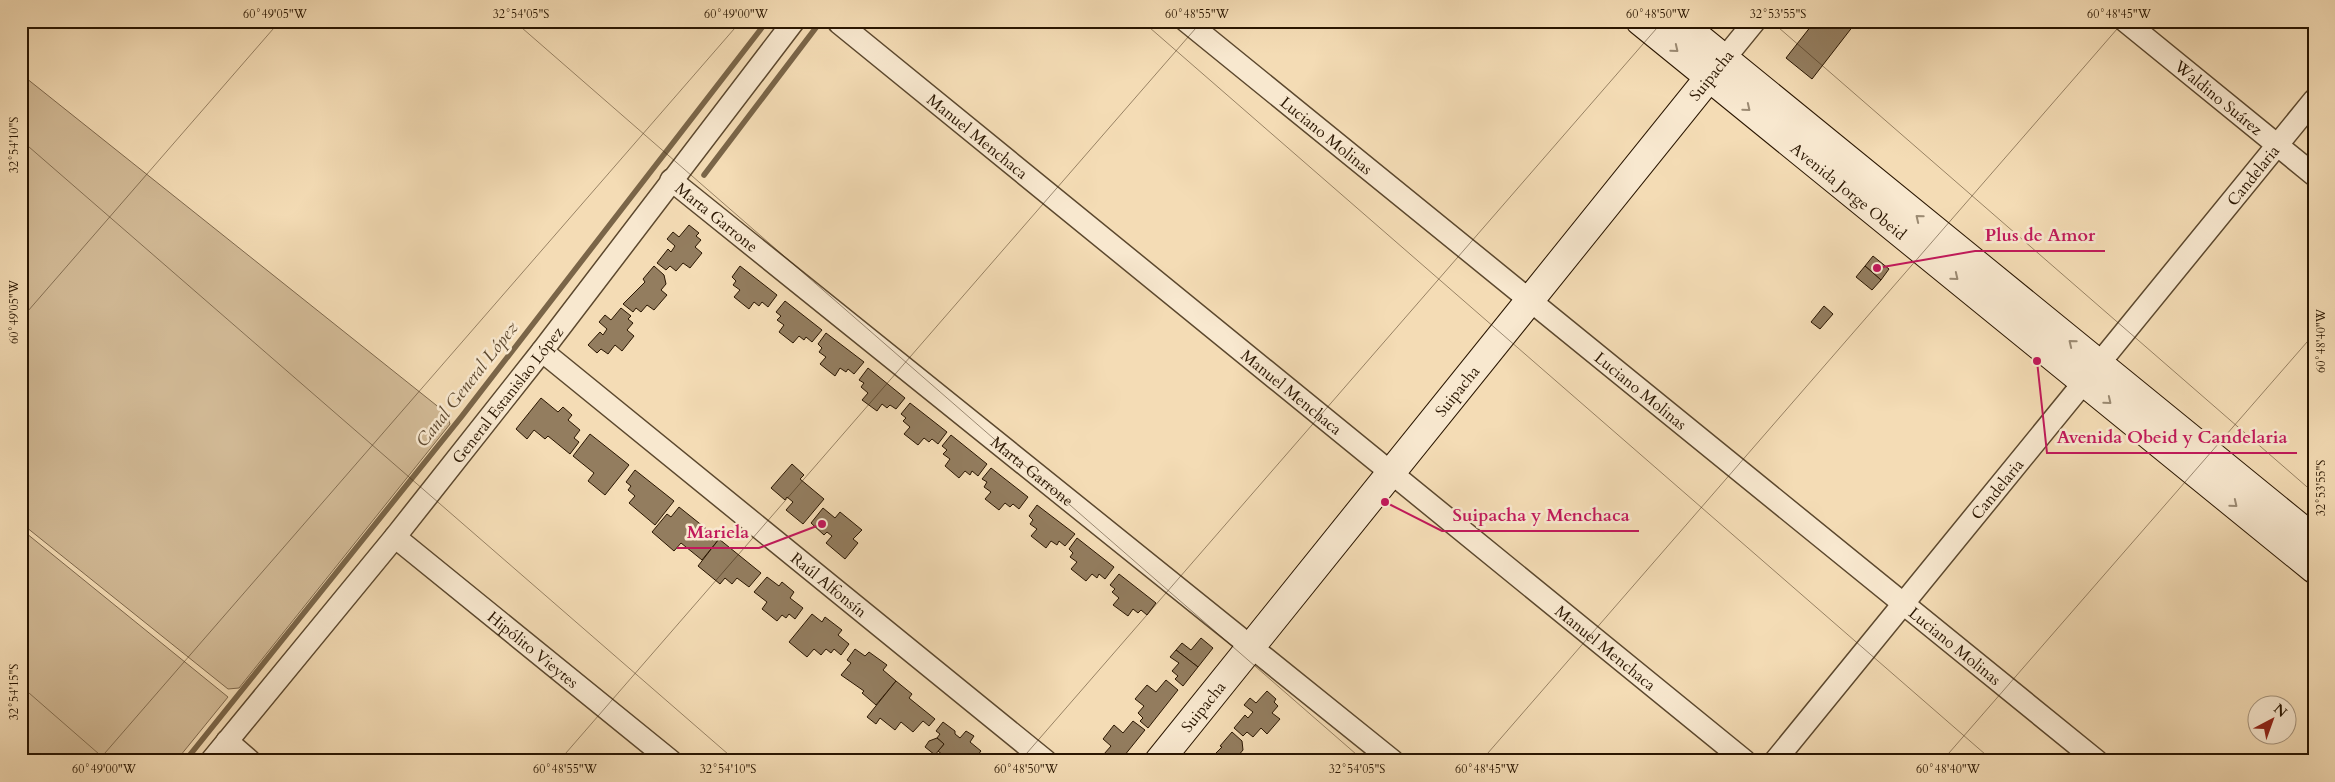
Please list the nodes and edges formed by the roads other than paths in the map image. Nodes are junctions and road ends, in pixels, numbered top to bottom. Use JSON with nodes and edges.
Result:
{"nodes":[{"id":1,"x":794,"y":21,"type":"edge"},
{"id":2,"x":1186,"y":21,"type":"edge"},
{"id":3,"x":1640,"y":21,"type":"edge"},
{"id":4,"x":1678,"y":21,"type":"edge"},
{"id":5,"x":1755,"y":21,"type":"edge"},
{"id":6,"x":2124,"y":21,"type":"edge"},
{"id":7,"x":839,"y":23,"type":"dead end"},
{"id":8,"x":1717,"y":68,"type":"junction"},
{"id":9,"x":2314,"y":100,"type":"edge"},
{"id":10,"x":2277,"y":145,"type":"junction"},
{"id":11,"x":2314,"y":175,"type":"edge"},
{"id":12,"x":672,"y":180,"type":"junction"},
{"id":13,"x":1530,"y":300,"type":"junction"},
{"id":14,"x":542,"y":351,"type":"junction"},
{"id":15,"x":2092,"y":374,"type":"junction"},
{"id":16,"x":1391,"y":473,"type":"junction"},
{"id":17,"x":395,"y":537,"type":"junction"},
{"id":18,"x":2314,"y":539,"type":"edge"},
{"id":19,"x":2314,"y":569,"type":"edge"},
{"id":20,"x":1904,"y":604,"type":"junction"},
{"id":21,"x":1252,"y":646,"type":"junction"},
{"id":22,"x":227,"y":742,"type":"junction"},
{"id":23,"x":211,"y":761,"type":"edge"},
{"id":24,"x":250,"y":761,"type":"edge"},
{"id":25,"x":671,"y":761,"type":"edge"},
{"id":26,"x":1046,"y":761,"type":"edge"},
{"id":27,"x":1159,"y":761,"type":"edge"},
{"id":28,"x":1394,"y":761,"type":"edge"},
{"id":29,"x":1745,"y":761,"type":"edge"},
{"id":30,"x":1775,"y":761,"type":"edge"},
{"id":31,"x":2097,"y":761,"type":"edge"}],
"edges":[{"from":1,"to":12,"type":"street","name":"General Estanislao López"},
{"from":2,"to":13,"type":"street","name":"Luciano Molinas"},
{"from":3,"to":8,"type":"main road","name":"Avenida Jorge Obeid","one_way":true},
{"from":4,"to":8,"type":"main road","name":"Avenida Jorge Obeid"},
{"from":5,"to":8,"type":"street","name":"Suipacha"},
{"from":6,"to":10,"type":"street","name":"Waldino Suárez"},
{"from":7,"to":16,"type":"street","name":"Manuel Menchaca"},
{"from":8,"to":13,"type":"main road","name":"Suipacha"},
{"from":8,"to":15,"type":"main road","name":"Avenida Jorge Obeid"},
{"from":9,"to":10,"type":"street","name":"Candelaria"},
{"from":10,"to":11,"type":"street","name":"Waldino Suárez"},
{"from":10,"to":15,"type":"street","name":"Candelaria"},
{"from":12,"to":14,"type":"street","name":"General Estanislao López"},
{"from":12,"to":21,"type":"street","name":"Marta Garrone"},
{"from":13,"to":16,"type":"main road","name":"Suipacha"},
{"from":13,"to":20,"type":"street","name":"Luciano Molinas"},
{"from":14,"to":17,"type":"street","name":"General Estanislao López"},
{"from":14,"to":26,"type":"street","name":"Raúl Alfonsín"},
{"from":15,"to":18,"type":"main road","name":"Avenida Jorge Obeid"},
{"from":15,"to":19,"type":"main road","name":"Avenida Jorge Obeid","one_way":true},
{"from":15,"to":20,"type":"street","name":"Candelaria"},
{"from":16,"to":21,"type":"main road","name":"Suipacha"},
{"from":16,"to":29,"type":"street","name":"Manuel Menchaca"},
{"from":17,"to":22,"type":"street","name":"General Estanislao López"},
{"from":17,"to":25,"type":"street","name":"Hipólito Vieytes"},
{"from":20,"to":30,"type":"street","name":"Candelaria"},
{"from":20,"to":31,"type":"street","name":"Luciano Molinas"},
{"from":21,"to":27,"type":"main road","name":"Suipacha"},
{"from":21,"to":28,"type":"street","name":"Marta Garrone"},
{"from":22,"to":23,"type":"street","name":"General Estanislao López"},
{"from":22,"to":24,"type":"street"}]}
